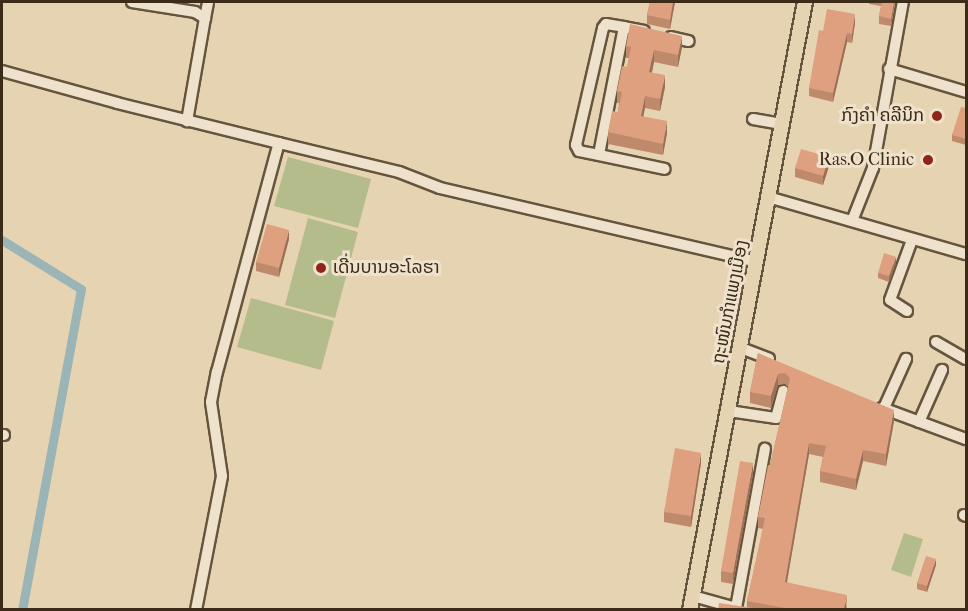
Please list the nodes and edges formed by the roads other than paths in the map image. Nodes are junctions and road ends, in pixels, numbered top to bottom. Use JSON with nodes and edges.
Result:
{"nodes":[{"id":1,"x":132,"y":2,"type":"edge"},
{"id":2,"x":208,"y":2,"type":"edge"},
{"id":3,"x":802,"y":2,"type":"edge"},
{"id":4,"x":903,"y":2,"type":"edge"},
{"id":5,"x":205,"y":18,"type":"junction"},
{"id":6,"x":624,"y":27,"type":"junction"},
{"id":7,"x":689,"y":41,"type":"dead end"},
{"id":8,"x":889,"y":69,"type":"junction"},
{"id":9,"x":2,"y":70,"type":"edge"},
{"id":10,"x":966,"y":92,"type":"edge"},
{"id":11,"x":753,"y":119,"type":"dead end"},
{"id":12,"x":187,"y":121,"type":"junction"},
{"id":13,"x":782,"y":124,"type":"junction"},
{"id":14,"x":279,"y":143,"type":"junction"},
{"id":15,"x":599,"y":154,"type":"junction"},
{"id":16,"x":665,"y":169,"type":"dead end"},
{"id":17,"x":768,"y":196,"type":"junction"},
{"id":18,"x":852,"y":221,"type":"junction"},
{"id":19,"x":912,"y":240,"type":"junction"},
{"id":20,"x":966,"y":254,"type":"edge"},
{"id":21,"x":757,"y":262,"type":"junction"},
{"id":22,"x":907,"y":311,"type":"dead end"},
{"id":23,"x":936,"y":342,"type":"dead end"},
{"id":24,"x":741,"y":348,"type":"junction"},
{"id":25,"x":906,"y":359,"type":"dead end"},
{"id":26,"x":966,"y":359,"type":"edge"},
{"id":27,"x":785,"y":366,"type":"edge"},
{"id":28,"x":942,"y":370,"type":"dead end"},
{"id":29,"x":783,"y":391,"type":"dead end"},
{"id":30,"x":873,"y":404,"type":"edge"},
{"id":31,"x":884,"y":408,"type":"junction"},
{"id":32,"x":729,"y":411,"type":"junction"},
{"id":33,"x":919,"y":422,"type":"junction"},
{"id":34,"x":966,"y":439,"type":"edge"},
{"id":35,"x":765,"y":449,"type":"dead end"},
{"id":36,"x":692,"y":603,"type":"edge"},
{"id":37,"x":196,"y":609,"type":"edge"}],
"edges":[{"from":1,"to":5,"type":"street"},
{"from":2,"to":5,"type":"street"},
{"from":3,"to":13,"type":"main road","name":"ຖະໜົນກຳແພງເມືອງ"},
{"from":4,"to":8,"type":"street"},
{"from":5,"to":12,"type":"street"},
{"from":6,"to":7,"type":"street"},
{"from":6,"to":15,"type":"street"},
{"from":6,"to":15,"type":"street"},
{"from":8,"to":10,"type":"street"},
{"from":8,"to":18,"type":"street"},
{"from":9,"to":12,"type":"street"},
{"from":11,"to":13,"type":"street"},
{"from":12,"to":14,"type":"street"},
{"from":13,"to":17,"type":"main road","name":"ຖະໜົນກຳແພງເມືອງ"},
{"from":14,"to":21,"type":"street"},
{"from":14,"to":37,"type":"street"},
{"from":15,"to":16,"type":"street"},
{"from":17,"to":18,"type":"street"},
{"from":17,"to":21,"type":"main road","name":"ຖະໜົນກຳແພງເມືອງ"},
{"from":18,"to":19,"type":"street"},
{"from":19,"to":20,"type":"street"},
{"from":19,"to":22,"type":"street"},
{"from":21,"to":24,"type":"main road","name":"ຖະໜົນກຳແພງເມືອງ"},
{"from":23,"to":26,"type":"street"},
{"from":24,"to":27,"type":"street"},
{"from":24,"to":32,"type":"main road","name":"ຖະໜົນກຳແພງເມືອງ"},
{"from":25,"to":31,"type":"street"},
{"from":28,"to":33,"type":"street"},
{"from":29,"to":32,"type":"street"},
{"from":30,"to":31,"type":"street"},
{"from":31,"to":33,"type":"street"},
{"from":32,"to":36,"type":"main road","name":"ຖະໜົນກຳແພງເມືອງ"},
{"from":33,"to":34,"type":"street"},
{"from":35,"to":36,"type":"street"}]}
